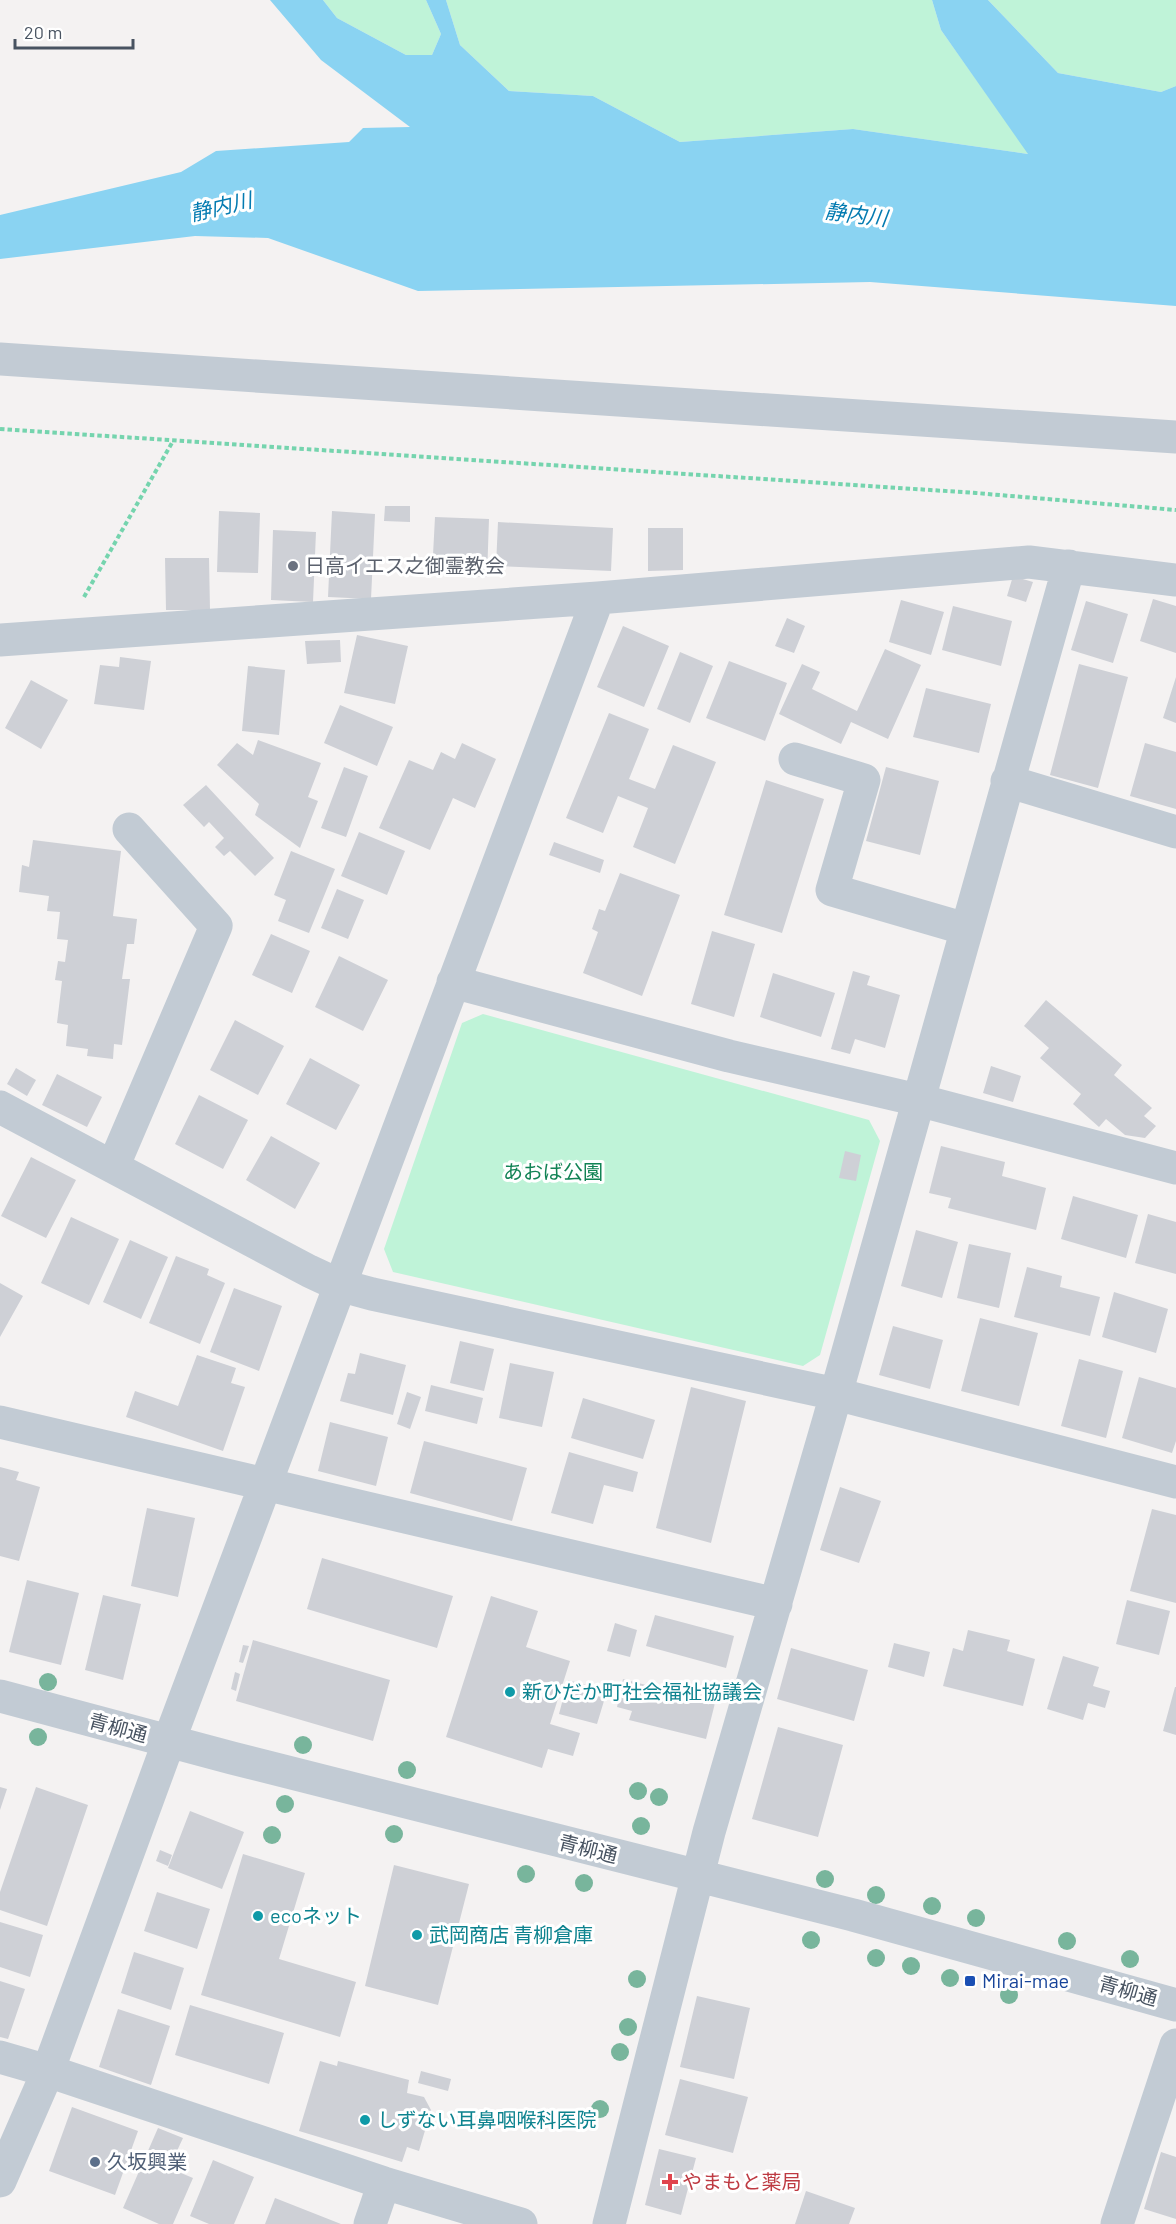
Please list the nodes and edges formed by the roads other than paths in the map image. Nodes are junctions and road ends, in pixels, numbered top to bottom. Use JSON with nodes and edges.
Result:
{"nodes":[{"id":1,"x":0,"y":359,"type":"edge"},
{"id":2,"x":1176,"y":437,"type":"edge"},
{"id":3,"x":1069,"y":566,"type":"junction"},
{"id":4,"x":1176,"y":580,"type":"edge"},
{"id":5,"x":598,"y":598,"type":"junction"},
{"id":6,"x":4,"y":647,"type":"edge"},
{"id":7,"x":795,"y":759,"type":"dead end"},
{"id":8,"x":1007,"y":782,"type":"junction"},
{"id":9,"x":129,"y":829,"type":"dead end"},
{"id":10,"x":1176,"y":832,"type":"edge"},
{"id":11,"x":966,"y":929,"type":"junction"},
{"id":12,"x":453,"y":982,"type":"junction"},
{"id":13,"x":918,"y":1100,"type":"junction"},
{"id":14,"x":0,"y":1107,"type":"edge"},
{"id":15,"x":113,"y":1167,"type":"junction"},
{"id":16,"x":1176,"y":1168,"type":"edge"},
{"id":17,"x":339,"y":1285,"type":"junction"},
{"id":18,"x":836,"y":1394,"type":"junction"},
{"id":19,"x":0,"y":1422,"type":"edge"},
{"id":20,"x":1176,"y":1482,"type":"edge"},
{"id":21,"x":267,"y":1484,"type":"junction"},
{"id":22,"x":776,"y":1605,"type":"junction"},
{"id":23,"x":0,"y":1696,"type":"edge"},
{"id":24,"x":169,"y":1741,"type":"junction"},
{"id":25,"x":697,"y":1877,"type":"junction"},
{"id":26,"x":1176,"y":2005,"type":"edge"},
{"id":27,"x":1176,"y":2045,"type":"edge"},
{"id":28,"x":0,"y":2057,"type":"edge"},
{"id":29,"x":48,"y":2071,"type":"junction"},
{"id":30,"x":0,"y":2181,"type":"edge"},
{"id":31,"x":384,"y":2183,"type":"junction"},
{"id":32,"x":370,"y":2224,"type":"edge"},
{"id":33,"x":521,"y":2224,"type":"edge"},
{"id":34,"x":609,"y":2224,"type":"edge"},
{"id":35,"x":1117,"y":2224,"type":"edge"}],
"edges":[{"from":1,"to":2,"type":"street"},
{"from":3,"to":4,"type":"street"},
{"from":3,"to":5,"type":"street"},
{"from":3,"to":8,"type":"street"},
{"from":5,"to":6,"type":"street"},
{"from":5,"to":12,"type":"street"},
{"from":7,"to":11,"type":"street"},
{"from":8,"to":10,"type":"street"},
{"from":8,"to":11,"type":"street"},
{"from":9,"to":15,"type":"street"},
{"from":11,"to":13,"type":"street"},
{"from":12,"to":13,"type":"street"},
{"from":12,"to":17,"type":"street"},
{"from":13,"to":16,"type":"street"},
{"from":13,"to":18,"type":"street"},
{"from":14,"to":15,"type":"street"},
{"from":15,"to":17,"type":"street"},
{"from":17,"to":18,"type":"street"},
{"from":17,"to":21,"type":"street"},
{"from":18,"to":20,"type":"street"},
{"from":18,"to":22,"type":"street"},
{"from":19,"to":21,"type":"street"},
{"from":21,"to":22,"type":"street"},
{"from":21,"to":24,"type":"street"},
{"from":22,"to":25,"type":"street"},
{"from":23,"to":24,"type":"street","name":"青柳通"},
{"from":24,"to":25,"type":"street","name":"青柳通"},
{"from":24,"to":29,"type":"street"},
{"from":25,"to":26,"type":"street","name":"青柳通"},
{"from":25,"to":34,"type":"street"},
{"from":27,"to":35,"type":"street"},
{"from":28,"to":29,"type":"street"},
{"from":29,"to":30,"type":"street"},
{"from":29,"to":31,"type":"street"},
{"from":31,"to":32,"type":"street"},
{"from":31,"to":33,"type":"street"}]}
